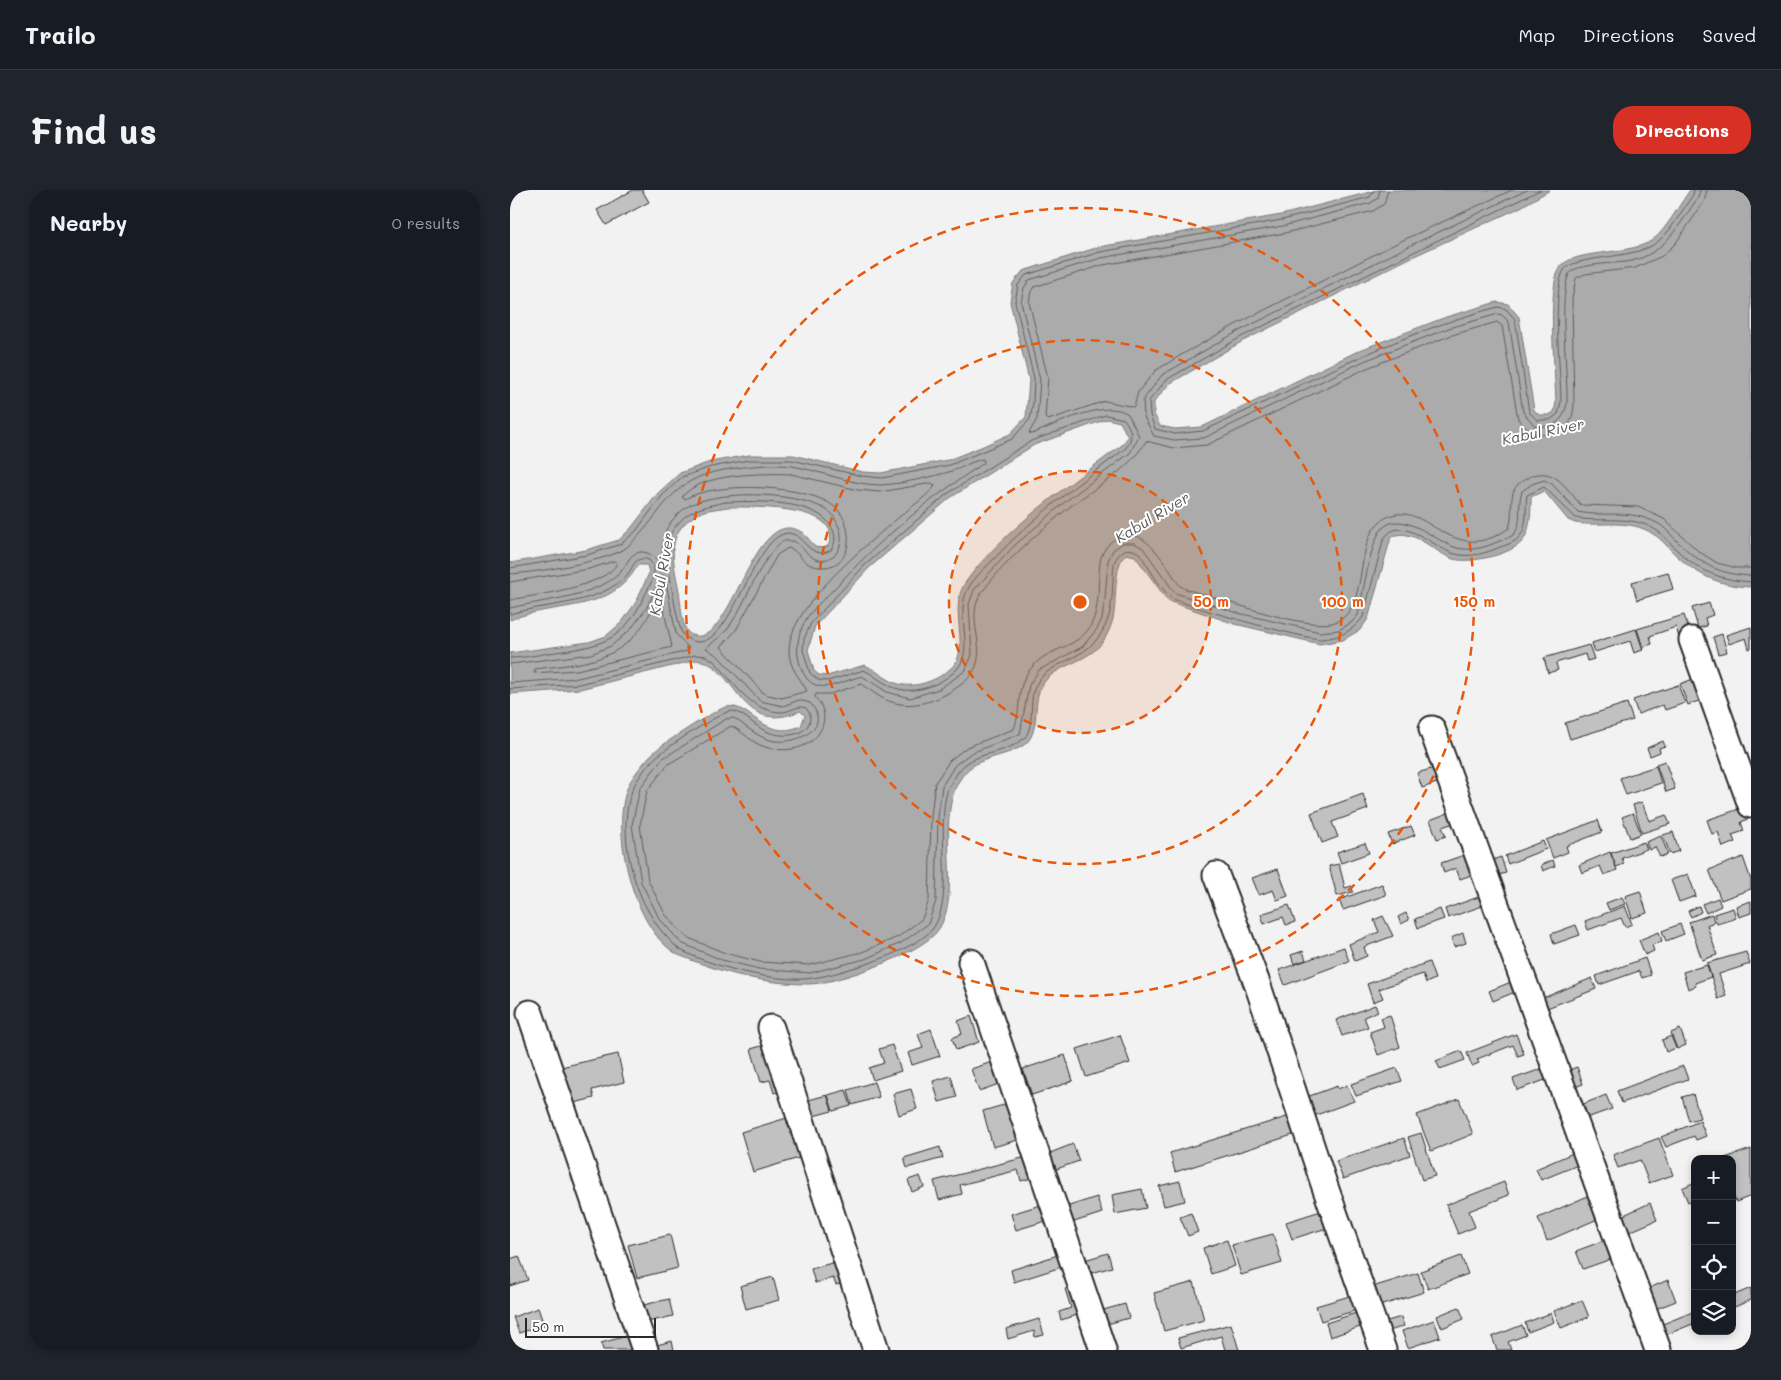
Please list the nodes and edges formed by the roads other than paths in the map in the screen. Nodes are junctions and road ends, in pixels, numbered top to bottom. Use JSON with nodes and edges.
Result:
{"nodes":[{"id":1,"x":1692,"y":640,"type":"dead end"},
{"id":2,"x":1432,"y":729,"type":"dead end"},
{"id":3,"x":1751,"y":805,"type":"edge"},
{"id":4,"x":1216,"y":875,"type":"dead end"},
{"id":5,"x":971,"y":962,"type":"dead end"},
{"id":6,"x":530,"y":1013,"type":"dead end"},
{"id":7,"x":771,"y":1028,"type":"dead end"},
{"id":8,"x":645,"y":1350,"type":"edge"},
{"id":9,"x":876,"y":1350,"type":"edge"},
{"id":10,"x":1103,"y":1350,"type":"edge"},
{"id":11,"x":1383,"y":1350,"type":"edge"},
{"id":12,"x":1658,"y":1350,"type":"edge"}],
"edges":[{"from":1,"to":3,"type":"street"},
{"from":2,"to":12,"type":"street"},
{"from":4,"to":11,"type":"street"},
{"from":5,"to":10,"type":"street"},
{"from":6,"to":8,"type":"street"},
{"from":7,"to":9,"type":"street"}]}
